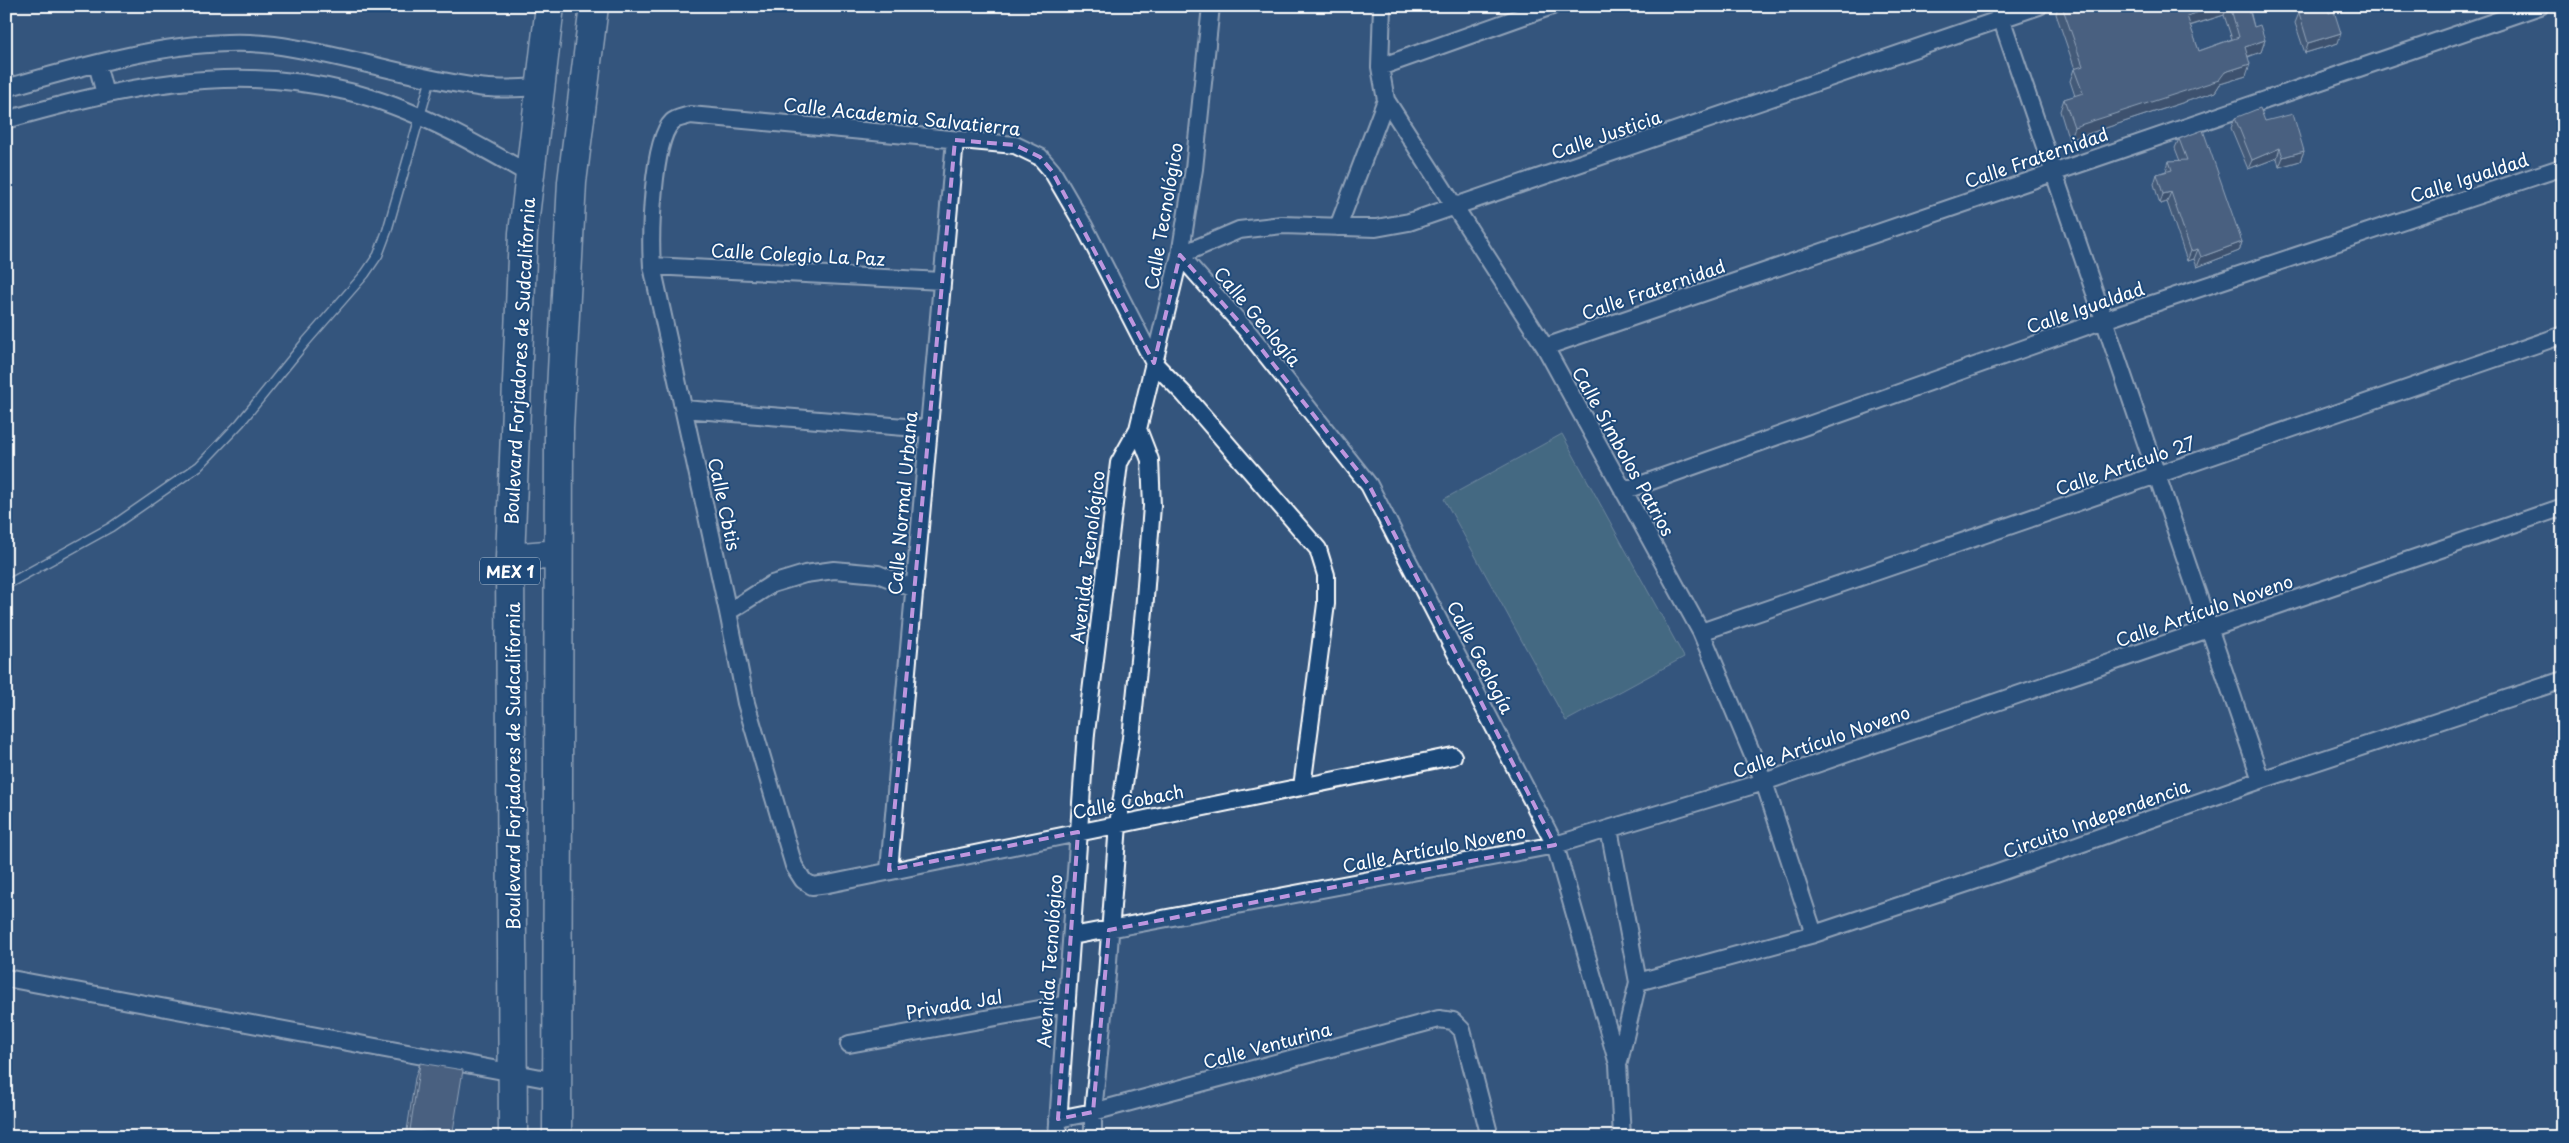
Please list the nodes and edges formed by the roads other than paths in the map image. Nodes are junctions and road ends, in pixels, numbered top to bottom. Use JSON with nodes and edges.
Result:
{"nodes":[{"id":1,"x":550,"y":6,"type":"edge"},
{"id":2,"x":594,"y":6,"type":"edge"},
{"id":3,"x":1211,"y":6,"type":"edge"},
{"id":4,"x":1382,"y":6,"type":"edge"},
{"id":5,"x":1552,"y":6,"type":"edge"},
{"id":6,"x":2039,"y":6,"type":"edge"},
{"id":7,"x":2540,"y":6,"type":"edge"},
{"id":8,"x":1999,"y":13,"type":"edge"},
{"id":9,"x":97,"y":64,"type":"junction"},
{"id":10,"x":1380,"y":67,"type":"junction"},
{"id":11,"x":431,"y":78,"type":"junction"},
{"id":12,"x":539,"y":87,"type":"junction"},
{"id":13,"x":6,"y":88,"type":"edge"},
{"id":14,"x":105,"y":94,"type":"junction"},
{"id":15,"x":1386,"y":100,"type":"junction"},
{"id":16,"x":420,"y":117,"type":"junction"},
{"id":17,"x":6,"y":120,"type":"edge"},
{"id":18,"x":673,"y":121,"type":"joint"},
{"id":19,"x":955,"y":140,"type":"junction"},
{"id":20,"x":2563,"y":167,"type":"edge"},
{"id":21,"x":2054,"y":172,"type":"junction"},
{"id":22,"x":529,"y":174,"type":"junction"},
{"id":23,"x":1456,"y":207,"type":"junction"},
{"id":24,"x":1338,"y":228,"type":"junction"},
{"id":25,"x":1180,"y":255,"type":"junction"},
{"id":26,"x":652,"y":266,"type":"junction"},
{"id":27,"x":942,"y":281,"type":"junction"},
{"id":28,"x":2104,"y":320,"type":"junction"},
{"id":29,"x":2563,"y":335,"type":"edge"},
{"id":30,"x":1545,"y":348,"type":"junction"},
{"id":31,"x":1154,"y":363,"type":"junction"},
{"id":32,"x":684,"y":409,"type":"junction"},
{"id":33,"x":929,"y":429,"type":"junction"},
{"id":34,"x":1138,"y":429,"type":"junction"},
{"id":35,"x":2157,"y":475,"type":"junction"},
{"id":36,"x":1623,"y":491,"type":"junction"},
{"id":37,"x":2563,"y":507,"type":"edge"},
{"id":38,"x":558,"y":554,"type":"junction"},
{"id":39,"x":510,"y":558,"type":"junction"},
{"id":40,"x":6,"y":585,"type":"edge"},
{"id":41,"x":914,"y":589,"type":"junction"},
{"id":42,"x":728,"y":612,"type":"junction"},
{"id":43,"x":2209,"y":630,"type":"junction"},
{"id":44,"x":1701,"y":632,"type":"junction"},
{"id":45,"x":2563,"y":680,"type":"edge"},
{"id":46,"x":1453,"y":756,"type":"dead end"},
{"id":47,"x":2260,"y":780,"type":"junction"},
{"id":48,"x":1764,"y":782,"type":"junction"},
{"id":49,"x":1302,"y":787,"type":"junction"},
{"id":50,"x":1118,"y":824,"type":"junction"},
{"id":51,"x":1609,"y":829,"type":"junction"},
{"id":52,"x":1078,"y":832,"type":"junction"},
{"id":53,"x":1555,"y":845,"type":"junction"},
{"id":54,"x":889,"y":870,"type":"junction"},
{"id":55,"x":812,"y":886,"type":"joint"},
{"id":56,"x":1109,"y":930,"type":"junction"},
{"id":57,"x":1814,"y":934,"type":"junction"},
{"id":58,"x":1072,"y":936,"type":"junction"},
{"id":59,"x":6,"y":978,"type":"edge"},
{"id":60,"x":1638,"y":982,"type":"junction"},
{"id":61,"x":1066,"y":1004,"type":"junction"},
{"id":62,"x":849,"y":1044,"type":"dead end"},
{"id":63,"x":1618,"y":1064,"type":"junction"},
{"id":64,"x":512,"y":1073,"type":"junction"},
{"id":65,"x":557,"y":1081,"type":"junction"},
{"id":66,"x":1093,"y":1112,"type":"junction"},
{"id":67,"x":1058,"y":1119,"type":"junction"},
{"id":68,"x":513,"y":1137,"type":"edge"},
{"id":69,"x":557,"y":1137,"type":"edge"},
{"id":70,"x":1057,"y":1137,"type":"edge"},
{"id":71,"x":1093,"y":1137,"type":"edge"},
{"id":72,"x":1490,"y":1137,"type":"edge"},
{"id":73,"x":1622,"y":1137,"type":"edge"}],
"edges":[{"from":1,"to":12,"type":"highway","name":"Boulevard Forjadores de Sudcalifornia","number":"MEX 1"},
{"from":2,"to":38,"type":"highway","number":"MEX 1"},
{"from":3,"to":25,"type":"street","name":"Calle Tecnológico"},
{"from":4,"to":10,"type":"street","name":"Calle Símbolos Patrios"},
{"from":5,"to":10,"type":"street"},
{"from":6,"to":8,"type":"street","name":"Calle Justicia"},
{"from":7,"to":21,"type":"street","name":"Calle Fraternidad"},
{"from":8,"to":21,"type":"street"},
{"from":8,"to":23,"type":"street","name":"Calle Justicia"},
{"from":9,"to":11,"type":"street"},
{"from":9,"to":13,"type":"street"},
{"from":9,"to":14,"type":"street"},
{"from":10,"to":15,"type":"street","name":"Calle Símbolos Patrios"},
{"from":11,"to":12,"type":"street"},
{"from":11,"to":16,"type":"lane"},
{"from":12,"to":22,"type":"highway","name":"Boulevard Forjadores de Sudcalifornia","number":"MEX 1"},
{"from":14,"to":16,"type":"street"},
{"from":14,"to":17,"type":"street"},
{"from":15,"to":23,"type":"street","name":"Calle Símbolos Patrios"},
{"from":15,"to":24,"type":"street"},
{"from":16,"to":22,"type":"street"},
{"from":16,"to":40,"type":"lane"},
{"from":18,"to":19,"type":"street","name":"Calle Academia Salvatierra"},
{"from":18,"to":26,"type":"street","name":"Calle Cbtis"},
{"from":19,"to":27,"type":"street","name":"Calle Normal Urbana"},
{"from":19,"to":31,"type":"street","name":"Calle Academia Salvatierra"},
{"from":20,"to":28,"type":"street","name":"Calle Igualdad"},
{"from":21,"to":28,"type":"street"},
{"from":21,"to":30,"type":"street","name":"Calle Fraternidad"},
{"from":22,"to":39,"type":"highway","name":"Boulevard Forjadores de Sudcalifornia","number":"MEX 1"},
{"from":23,"to":24,"type":"street","name":"Calle Justicia"},
{"from":23,"to":30,"type":"street","name":"Calle Símbolos Patrios"},
{"from":24,"to":25,"type":"street","name":"Calle Justicia"},
{"from":25,"to":31,"type":"street","name":"Calle Tecnológico"},
{"from":25,"to":53,"type":"street","name":"Calle Geología"},
{"from":26,"to":27,"type":"street","name":"Calle Colegio La Paz"},
{"from":26,"to":32,"type":"street","name":"Calle Cbtis"},
{"from":27,"to":33,"type":"street","name":"Calle Normal Urbana"},
{"from":28,"to":35,"type":"street"},
{"from":28,"to":36,"type":"street","name":"Calle Igualdad"},
{"from":29,"to":35,"type":"street","name":"Calle Artículo 27"},
{"from":30,"to":36,"type":"street","name":"Calle Símbolos Patrios"},
{"from":31,"to":34,"type":"street","name":"Calle Tecnológico"},
{"from":31,"to":49,"type":"street","name":"Calle Academia Salvatierra"},
{"from":32,"to":33,"type":"street"},
{"from":32,"to":42,"type":"street","name":"Calle Cbtis"},
{"from":33,"to":41,"type":"street","name":"Calle Normal Urbana"},
{"from":34,"to":50,"type":"street"},
{"from":34,"to":52,"type":"street","name":"Avenida Tecnológico"},
{"from":35,"to":43,"type":"street"},
{"from":35,"to":44,"type":"street","name":"Calle Artículo 27"},
{"from":36,"to":44,"type":"street","name":"Calle Símbolos Patrios"},
{"from":37,"to":43,"type":"street","name":"Calle Artículo Noveno"},
{"from":38,"to":39,"type":"highway"},
{"from":38,"to":65,"type":"highway","number":"MEX 1"},
{"from":39,"to":64,"type":"highway","name":"Boulevard Forjadores de Sudcalifornia","number":"MEX 1"},
{"from":41,"to":42,"type":"street"},
{"from":41,"to":54,"type":"street","name":"Calle Normal Urbana"},
{"from":42,"to":55,"type":"street","name":"Calle Cbtis"},
{"from":43,"to":47,"type":"street"},
{"from":43,"to":48,"type":"street","name":"Calle Artículo Noveno"},
{"from":44,"to":48,"type":"street","name":"Calle Símbolos Patrios"},
{"from":45,"to":47,"type":"street","name":"Circuito Independencia"},
{"from":46,"to":49,"type":"street","name":"Calle Cobach"},
{"from":47,"to":57,"type":"street","name":"Circuito Independencia"},
{"from":48,"to":51,"type":"street","name":"Calle Artículo Noveno"},
{"from":48,"to":57,"type":"street","name":"Calle Símbolos Patrios"},
{"from":49,"to":50,"type":"street","name":"Calle Cobach"},
{"from":50,"to":52,"type":"street","name":"Calle Cobach"},
{"from":50,"to":56,"type":"street"},
{"from":51,"to":53,"type":"street","name":"Calle Artículo Noveno"},
{"from":51,"to":60,"type":"street"},
{"from":52,"to":54,"type":"street","name":"Calle Cobach"},
{"from":52,"to":58,"type":"street","name":"Avenida Tecnológico"},
{"from":53,"to":56,"type":"street","name":"Calle Artículo Noveno"},
{"from":53,"to":63,"type":"street","name":"Calle Geología"},
{"from":54,"to":55,"type":"street","name":"Calle Cobach"},
{"from":56,"to":58,"type":"street","name":"Calle Artículo Noveno"},
{"from":56,"to":66,"type":"street"},
{"from":57,"to":60,"type":"street","name":"Circuito Independencia"},
{"from":58,"to":61,"type":"street","name":"Avenida Tecnológico"},
{"from":59,"to":64,"type":"street"},
{"from":60,"to":63,"type":"street"},
{"from":61,"to":62,"type":"street","name":"Privada Jal"},
{"from":61,"to":67,"type":"street","name":"Avenida Tecnológico"},
{"from":63,"to":73,"type":"street","name":"Calle Geología"},
{"from":64,"to":65,"type":"street"},
{"from":64,"to":68,"type":"highway","name":"Boulevard Forjadores de Sudcalifornia","number":"MEX 1"},
{"from":65,"to":69,"type":"highway","number":"MEX 1"},
{"from":66,"to":67,"type":"street","name":"Calle Venturina"},
{"from":66,"to":71,"type":"street"},
{"from":66,"to":72,"type":"street","name":"Calle Venturina"},
{"from":67,"to":70,"type":"street","name":"Avenida Tecnológico"}]}
